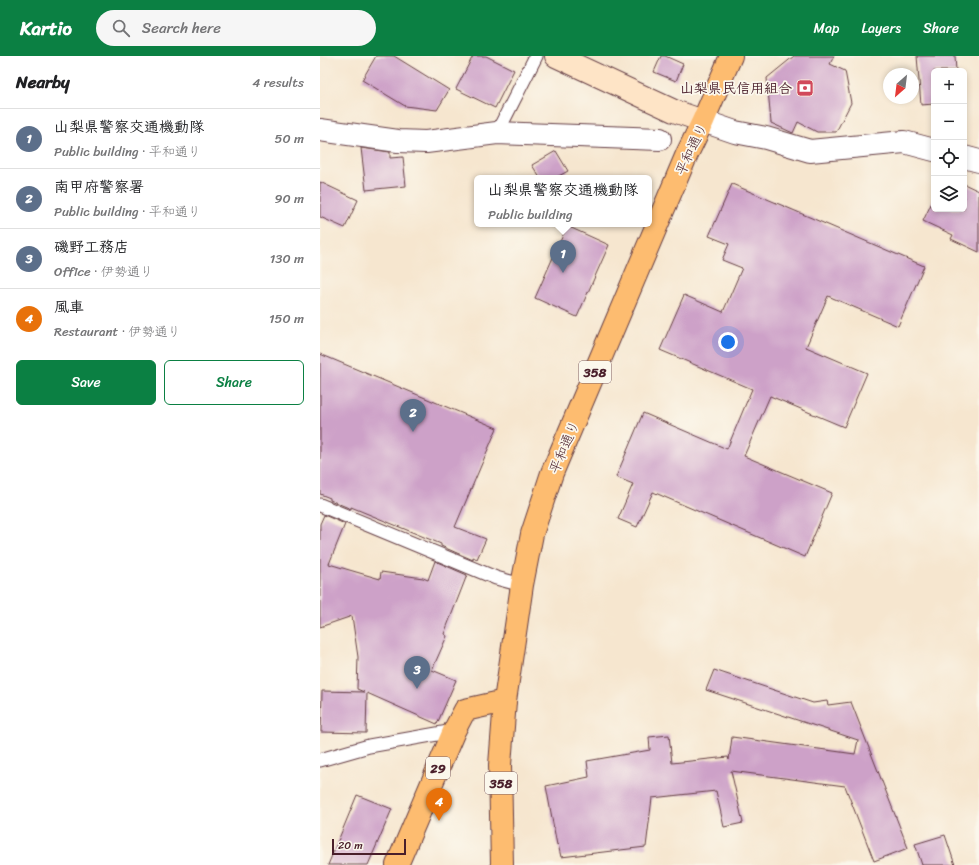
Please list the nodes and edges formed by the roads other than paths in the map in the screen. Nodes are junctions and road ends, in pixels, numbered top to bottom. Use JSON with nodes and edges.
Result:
{"nodes":[{"id":1,"x":536,"y":56,"type":"edge"},
{"id":2,"x":556,"y":56,"type":"edge"},
{"id":3,"x":731,"y":56,"type":"edge"},
{"id":4,"x":704,"y":121,"type":"junction"},
{"id":5,"x":320,"y":130,"type":"edge"},
{"id":6,"x":497,"y":133,"type":"junction"},
{"id":7,"x":660,"y":139,"type":"dead end"},
{"id":8,"x":931,"y":149,"type":"edge"},
{"id":9,"x":967,"y":158,"type":"edge"},
{"id":10,"x":979,"y":161,"type":"edge"},
{"id":11,"x":320,"y":505,"type":"edge"},
{"id":12,"x":522,"y":585,"type":"junction"},
{"id":13,"x":505,"y":701,"type":"junction"},
{"id":14,"x":454,"y":731,"type":"junction"},
{"id":15,"x":320,"y":760,"type":"edge"},
{"id":16,"x":396,"y":865,"type":"edge"},
{"id":17,"x":502,"y":865,"type":"edge"}],
"edges":[{"from":1,"to":6,"type":"lane"},
{"from":2,"to":4,"type":"street"},
{"from":3,"to":4,"type":"main road","name":"平和通り","number":"358"},
{"from":4,"to":8,"type":"street"},
{"from":4,"to":12,"type":"main road","name":"平和通り","number":"358"},
{"from":5,"to":6,"type":"street"},
{"from":6,"to":7,"type":"street"},
{"from":9,"to":10,"type":"street"},
{"from":11,"to":12,"type":"lane"},
{"from":12,"to":13,"type":"main road","name":"平和通り","number":"358"},
{"from":13,"to":14,"type":"main road","number":"29"},
{"from":13,"to":17,"type":"main road","name":"平和通り","number":"358"},
{"from":14,"to":15,"type":"lane"},
{"from":14,"to":16,"type":"main road","number":"29"}]}
